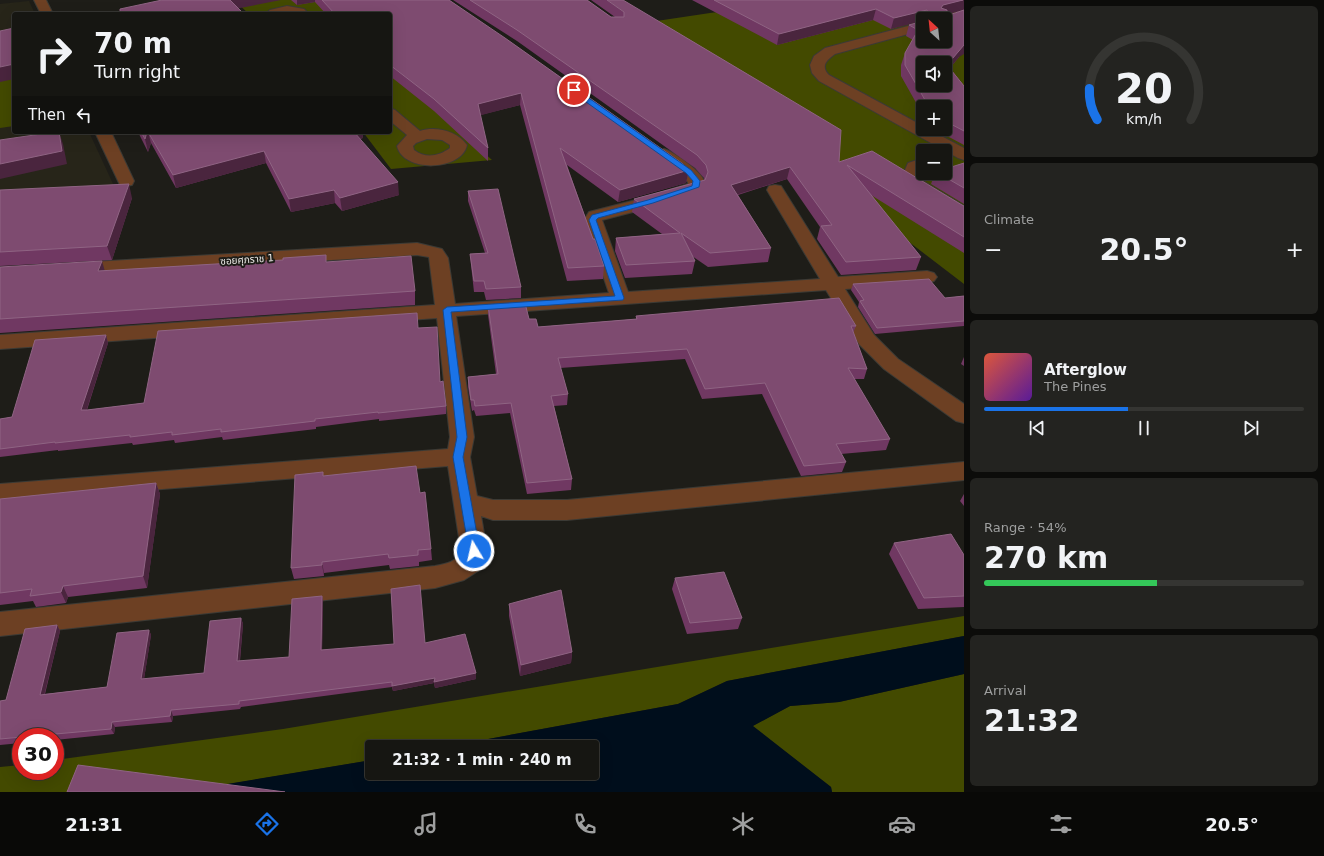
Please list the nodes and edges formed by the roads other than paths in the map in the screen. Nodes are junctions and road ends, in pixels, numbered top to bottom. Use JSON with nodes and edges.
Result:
{"nodes":[{"id":1,"x":40,"y":0,"type":"edge"},
{"id":2,"x":269,"y":0,"type":"edge"},
{"id":3,"x":46,"y":12,"type":"edge"},
{"id":4,"x":275,"y":12,"type":"edge"},
{"id":5,"x":300,"y":12,"type":"edge"},
{"id":6,"x":916,"y":28,"type":"edge"},
{"id":7,"x":392,"y":114,"type":"edge"},
{"id":8,"x":104,"y":134,"type":"edge"},
{"id":9,"x":417,"y":136,"type":"dead end"},
{"id":10,"x":650,"y":145,"type":"edge"},
{"id":11,"x":956,"y":154,"type":"edge"},
{"id":12,"x":916,"y":165,"type":"edge"},
{"id":13,"x":126,"y":181,"type":"dead end"},
{"id":14,"x":775,"y":190,"type":"edge"},
{"id":15,"x":964,"y":213,"type":"edge"},
{"id":16,"x":57,"y":270,"type":"edge"},
{"id":17,"x":927,"y":277,"type":"dead end"},
{"id":18,"x":831,"y":284,"type":"junction"},
{"id":19,"x":620,"y":298,"type":"junction"},
{"id":20,"x":447,"y":310,"type":"junction"},
{"id":21,"x":0,"y":342,"type":"edge"},
{"id":22,"x":964,"y":415,"type":"edge"},
{"id":23,"x":458,"y":457,"type":"junction"},
{"id":24,"x":964,"y":471,"type":"edge"},
{"id":25,"x":0,"y":493,"type":"edge"},
{"id":26,"x":466,"y":503,"type":"junction"},
{"id":27,"x":0,"y":624,"type":"edge"}],
"edges":[{"from":1,"to":3,"type":"street"},
{"from":2,"to":4,"type":"street"},
{"from":4,"to":5,"type":"street"},
{"from":6,"to":11,"type":"street"},
{"from":7,"to":9,"type":"street"},
{"from":8,"to":13,"type":"street"},
{"from":10,"to":19,"type":"street"},
{"from":12,"to":15,"type":"street"},
{"from":14,"to":18,"type":"street"},
{"from":16,"to":20,"type":"street","name":"ซอยศุภราช 1"},
{"from":17,"to":18,"type":"street"},
{"from":18,"to":19,"type":"street"},
{"from":18,"to":22,"type":"street"},
{"from":19,"to":20,"type":"street"},
{"from":20,"to":21,"type":"street"},
{"from":20,"to":23,"type":"street","name":"ซอยศุภราช 1"},
{"from":23,"to":25,"type":"street"},
{"from":23,"to":26,"type":"street"},
{"from":24,"to":26,"type":"street"},
{"from":26,"to":27,"type":"street"}]}
